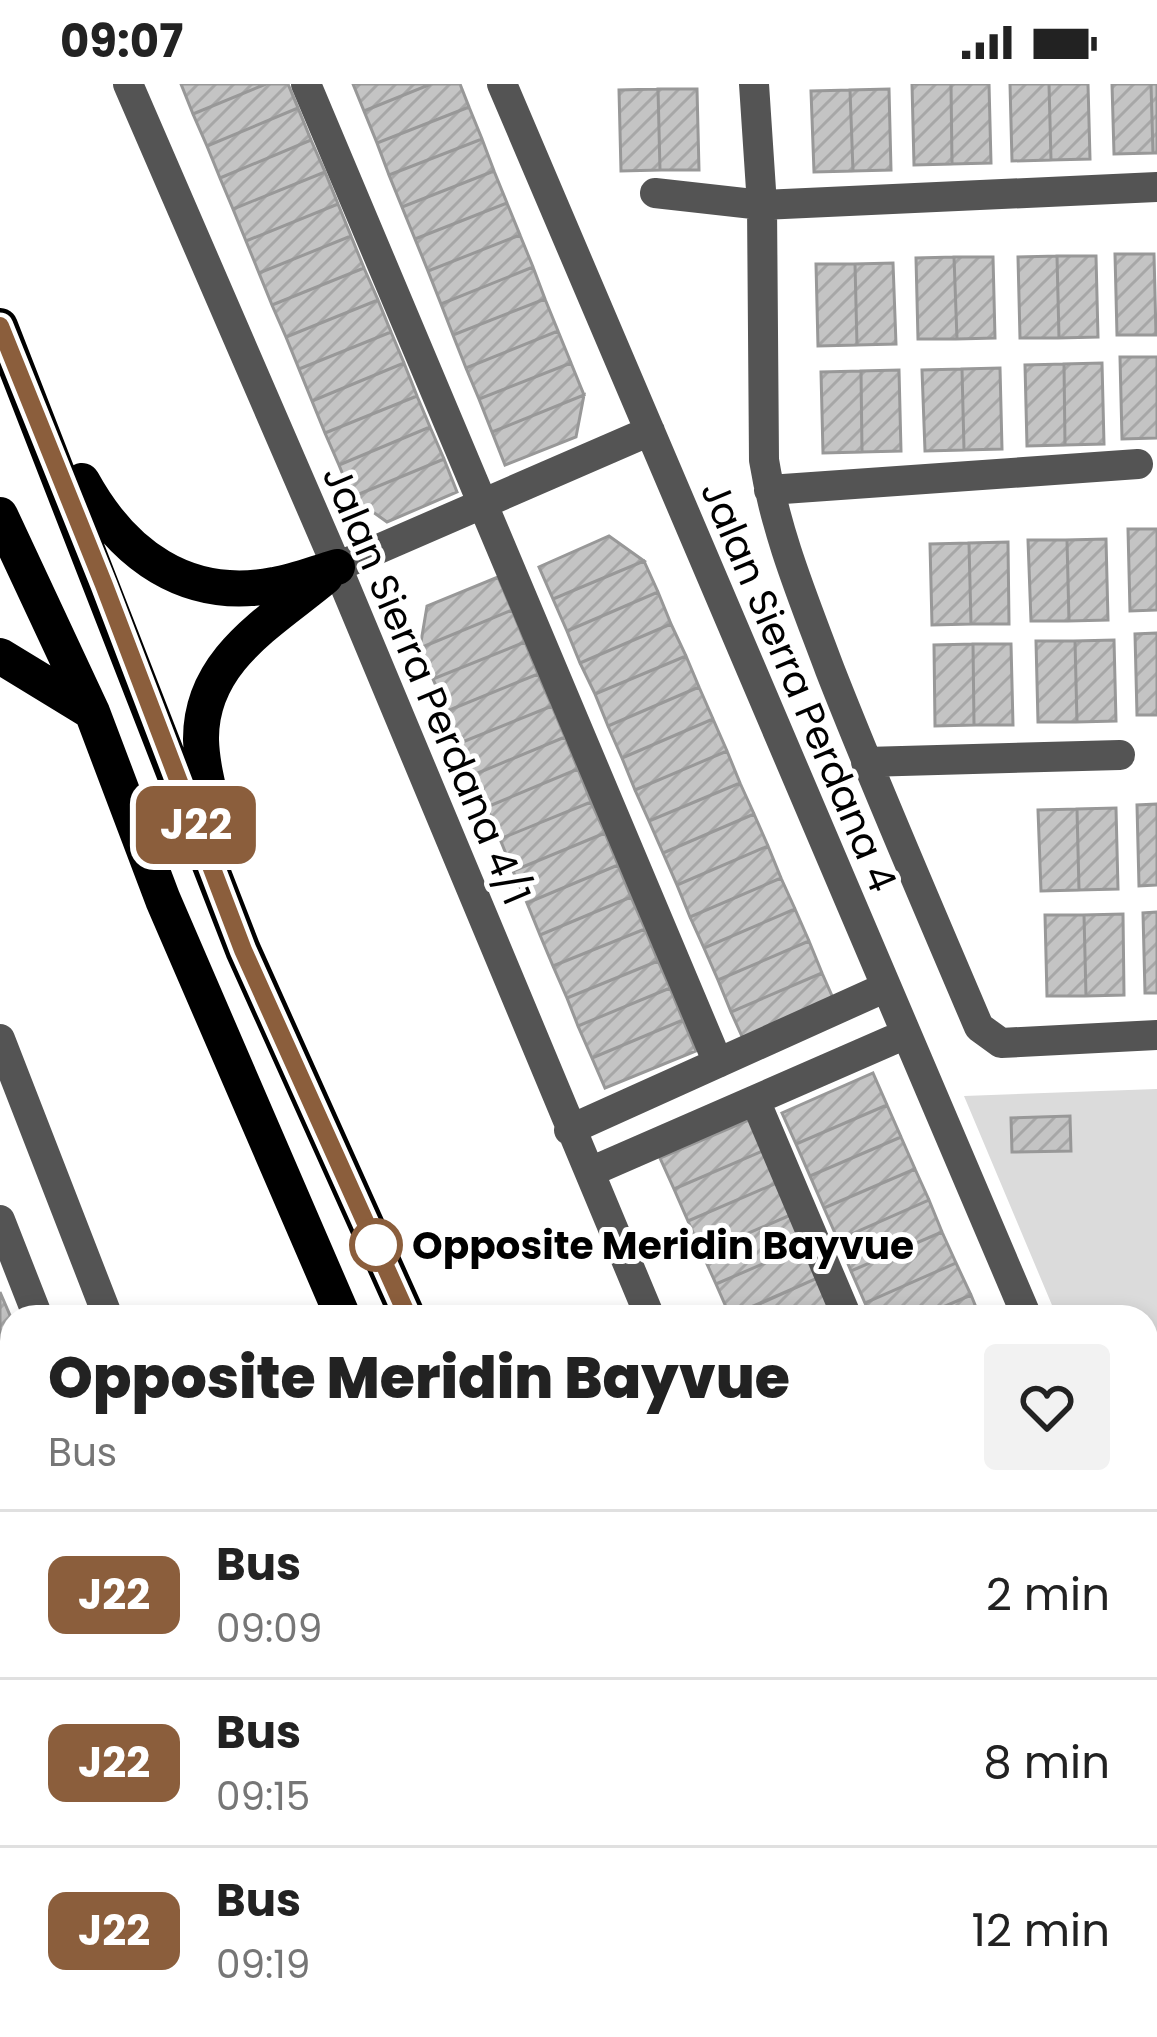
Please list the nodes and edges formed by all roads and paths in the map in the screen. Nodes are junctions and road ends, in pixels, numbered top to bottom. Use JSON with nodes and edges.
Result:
{"nodes":[{"id":1,"x":128,"y":84,"type":"edge"},
{"id":2,"x":306,"y":84,"type":"edge"},
{"id":3,"x":502,"y":84,"type":"edge"},
{"id":4,"x":754,"y":84,"type":"edge"},
{"id":5,"x":1157,"y":187,"type":"edge"},
{"id":6,"x":655,"y":193,"type":"dead end"},
{"id":7,"x":762,"y":205,"type":"junction"},
{"id":8,"x":3,"y":333,"type":"edge"},
{"id":9,"x":650,"y":431,"type":"junction"},
{"id":10,"x":1138,"y":464,"type":"dead end"},
{"id":11,"x":769,"y":490,"type":"junction"},
{"id":12,"x":484,"y":503,"type":"junction"},
{"id":13,"x":0,"y":514,"type":"edge"},
{"id":14,"x":0,"y":559,"type":"edge"},
{"id":15,"x":337,"y":567,"type":"junction"},
{"id":16,"x":0,"y":656,"type":"edge"},
{"id":17,"x":92,"y":712,"type":"junction"},
{"id":18,"x":1120,"y":755,"type":"dead end"},
{"id":19,"x":866,"y":762,"type":"junction"},
{"id":20,"x":243,"y":950,"type":"junction"},
{"id":21,"x":884,"y":988,"type":"junction"},
{"id":22,"x":906,"y":1034,"type":"junction"},
{"id":23,"x":1157,"y":1035,"type":"edge"},
{"id":24,"x":0,"y":1039,"type":"edge"},
{"id":25,"x":718,"y":1063,"type":"junction"},
{"id":26,"x":755,"y":1100,"type":"junction"},
{"id":27,"x":569,"y":1130,"type":"junction"},
{"id":28,"x":590,"y":1172,"type":"junction"},
{"id":29,"x":0,"y":1220,"type":"edge"},
{"id":30,"x":33,"y":1305,"type":"edge"},
{"id":31,"x":103,"y":1305,"type":"edge"},
{"id":32,"x":338,"y":1305,"type":"edge"},
{"id":33,"x":402,"y":1305,"type":"edge"},
{"id":34,"x":645,"y":1305,"type":"edge"},
{"id":35,"x":842,"y":1305,"type":"edge"},
{"id":36,"x":1022,"y":1305,"type":"edge"}],
"edges":[{"from":1,"to":15,"type":"street","name":"Jalan Sierra Perdana 4/1"},
{"from":2,"to":12,"type":"street"},
{"from":3,"to":9,"type":"street","name":"Jalan Sierra Perdana 4"},
{"from":4,"to":7,"type":"street"},
{"from":5,"to":7,"type":"street"},
{"from":6,"to":7,"type":"street"},
{"from":7,"to":11,"type":"street"},
{"from":8,"to":15,"type":"highway"},
{"from":8,"to":20,"type":"highway"},
{"from":9,"to":12,"type":"street"},
{"from":9,"to":21,"type":"street","name":"Jalan Sierra Perdana 4"},
{"from":10,"to":11,"type":"street"},
{"from":11,"to":19,"type":"street"},
{"from":12,"to":15,"type":"street"},
{"from":12,"to":25,"type":"street"},
{"from":13,"to":17,"type":"highway"},
{"from":14,"to":17,"type":"highway"},
{"from":15,"to":20,"type":"highway"},
{"from":15,"to":27,"type":"street","name":"Jalan Sierra Perdana 4/1"},
{"from":16,"to":17,"type":"highway"},
{"from":17,"to":32,"type":"highway"},
{"from":18,"to":19,"type":"street"},
{"from":19,"to":23,"type":"street"},
{"from":20,"to":33,"type":"highway"},
{"from":21,"to":22,"type":"street","name":"Jalan Sierra Perdana 4"},
{"from":21,"to":25,"type":"street"},
{"from":22,"to":26,"type":"street"},
{"from":22,"to":36,"type":"street","name":"Jalan Sierra Perdana 4"},
{"from":24,"to":31,"type":"street"},
{"from":25,"to":27,"type":"street"},
{"from":26,"to":28,"type":"street"},
{"from":26,"to":35,"type":"street"},
{"from":27,"to":28,"type":"street","name":"Jalan Sierra Perdana 4/1"},
{"from":28,"to":34,"type":"street","name":"Jalan Sierra Perdana 4/1"},
{"from":29,"to":30,"type":"street"}]}
